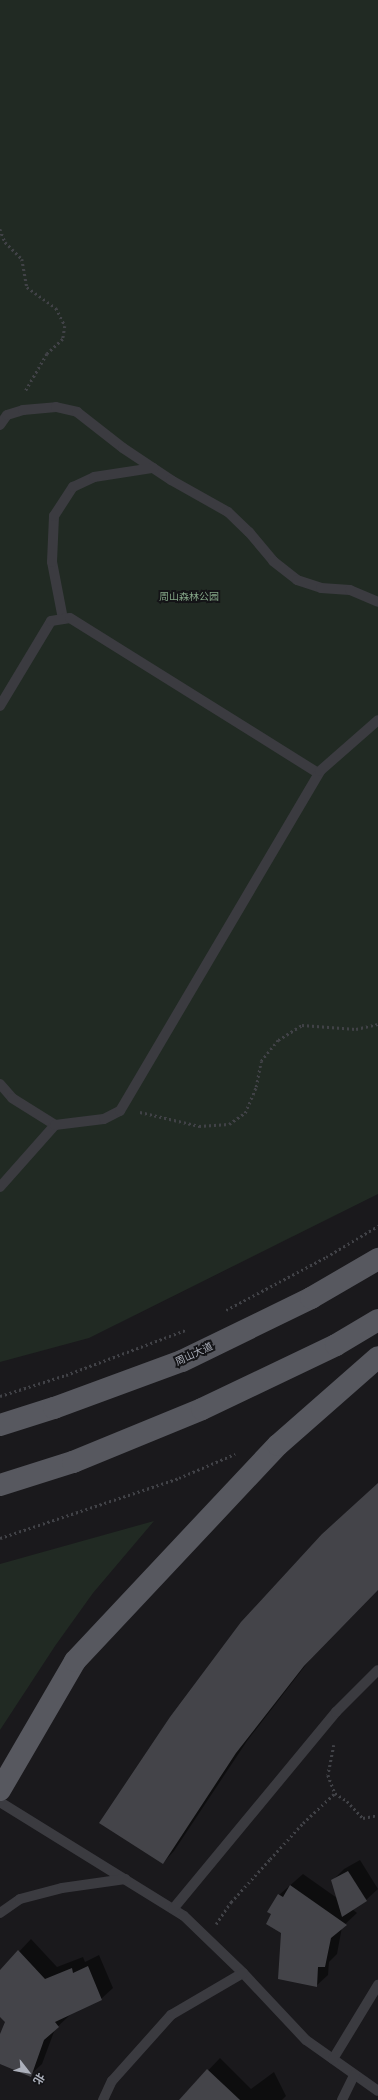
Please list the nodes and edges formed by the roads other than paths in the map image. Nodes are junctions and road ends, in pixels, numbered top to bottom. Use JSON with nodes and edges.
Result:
{"nodes":[{"id":1,"x":0,"y":424,"type":"edge"},
{"id":2,"x":153,"y":468,"type":"junction"},
{"id":3,"x":378,"y":602,"type":"edge"},
{"id":4,"x":63,"y":619,"type":"junction"},
{"id":5,"x":0,"y":706,"type":"edge"},
{"id":6,"x":378,"y":720,"type":"edge"},
{"id":7,"x":318,"y":773,"type":"junction"},
{"id":8,"x":0,"y":1084,"type":"edge"},
{"id":9,"x":55,"y":1125,"type":"junction"},
{"id":10,"x":0,"y":1187,"type":"edge"},
{"id":11,"x":378,"y":1259,"type":"edge"},
{"id":12,"x":378,"y":1320,"type":"edge"},
{"id":13,"x":378,"y":1357,"type":"edge"},
{"id":14,"x":0,"y":1425,"type":"edge"},
{"id":15,"x":0,"y":1485,"type":"edge"},
{"id":16,"x":378,"y":1670,"type":"edge"},
{"id":17,"x":0,"y":1790,"type":"edge"},
{"id":18,"x":0,"y":1802,"type":"edge"},
{"id":19,"x":125,"y":1880,"type":"junction"},
{"id":20,"x":173,"y":1909,"type":"junction"},
{"id":21,"x":0,"y":1913,"type":"edge"},
{"id":22,"x":242,"y":1973,"type":"junction"},
{"id":23,"x":378,"y":1985,"type":"edge"},
{"id":24,"x":332,"y":2059,"type":"junction"},
{"id":25,"x":354,"y":2075,"type":"junction"},
{"id":26,"x":378,"y":2091,"type":"edge"},
{"id":27,"x":103,"y":2100,"type":"edge"},
{"id":28,"x":342,"y":2100,"type":"edge"}],
"edges":[{"from":1,"to":2,"type":"lane"},
{"from":2,"to":3,"type":"lane"},
{"from":2,"to":4,"type":"lane"},
{"from":4,"to":5,"type":"lane"},
{"from":4,"to":7,"type":"lane"},
{"from":6,"to":7,"type":"lane"},
{"from":7,"to":9,"type":"lane"},
{"from":8,"to":9,"type":"lane"},
{"from":9,"to":10,"type":"lane"},
{"from":11,"to":14,"type":"main road","name":"周山大道"},
{"from":12,"to":15,"type":"main road"},
{"from":13,"to":17,"type":"main road"},
{"from":16,"to":20,"type":"lane"},
{"from":18,"to":19,"type":"lane"},
{"from":19,"to":20,"type":"lane"},
{"from":19,"to":21,"type":"lane"},
{"from":20,"to":22,"type":"lane"},
{"from":22,"to":24,"type":"lane"},
{"from":22,"to":27,"type":"lane"},
{"from":23,"to":24,"type":"lane"},
{"from":24,"to":25,"type":"lane"},
{"from":25,"to":26,"type":"lane"},
{"from":25,"to":28,"type":"lane"}]}
